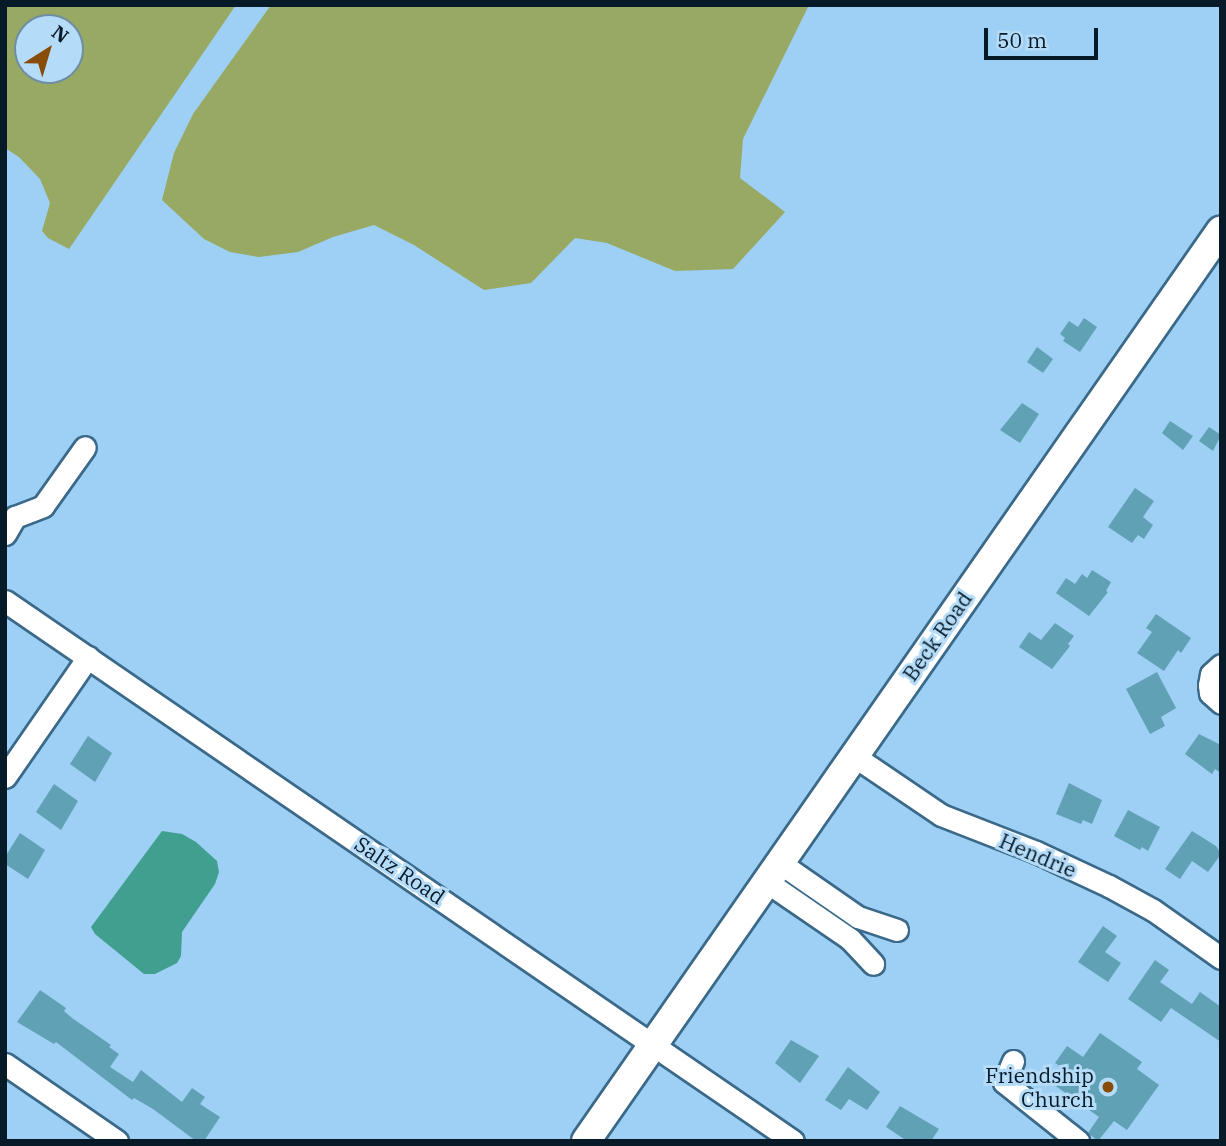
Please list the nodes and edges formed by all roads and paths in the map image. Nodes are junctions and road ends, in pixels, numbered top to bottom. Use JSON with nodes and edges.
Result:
{"nodes":[{"id":1,"x":1221,"y":230,"type":"edge"},
{"id":2,"x":85,"y":447,"type":"dead end"},
{"id":3,"x":5,"y":534,"type":"edge"},
{"id":4,"x":5,"y":601,"type":"edge"},
{"id":5,"x":88,"y":657,"type":"junction"},
{"id":6,"x":1221,"y":665,"type":"edge"},
{"id":7,"x":1221,"y":703,"type":"edge"},
{"id":8,"x":854,"y":756,"type":"junction"},
{"id":9,"x":5,"y":777,"type":"edge"},
{"id":10,"x":774,"y":872,"type":"junction"},
{"id":11,"x":897,"y":930,"type":"dead end"},
{"id":12,"x":1221,"y":958,"type":"edge"},
{"id":13,"x":873,"y":964,"type":"dead end"},
{"id":14,"x":654,"y":1043,"type":"junction"},
{"id":15,"x":1013,"y":1061,"type":"dead end"},
{"id":16,"x":5,"y":1064,"type":"edge"},
{"id":17,"x":117,"y":1141,"type":"edge"},
{"id":18,"x":586,"y":1141,"type":"edge"},
{"id":19,"x":793,"y":1141,"type":"edge"},
{"id":20,"x":1078,"y":1141,"type":"edge"}],
"edges":[{"from":1,"to":8,"type":"main road","name":"Beck Road"},
{"from":2,"to":3,"type":"street"},
{"from":4,"to":5,"type":"street","name":"Saltz Road"},
{"from":5,"to":9,"type":"street"},
{"from":5,"to":14,"type":"street","name":"Saltz Road"},
{"from":6,"to":7,"type":"street"},
{"from":8,"to":10,"type":"main road","name":"Beck Road"},
{"from":8,"to":12,"type":"street","name":"Hendrie"},
{"from":10,"to":11,"type":"street"},
{"from":10,"to":13,"type":"street"},
{"from":10,"to":14,"type":"main road","name":"Beck Road"},
{"from":14,"to":18,"type":"main road","name":"Beck Road"},
{"from":14,"to":19,"type":"street","name":"Saltz Road"},
{"from":15,"to":20,"type":"street"},
{"from":16,"to":17,"type":"street"}]}
